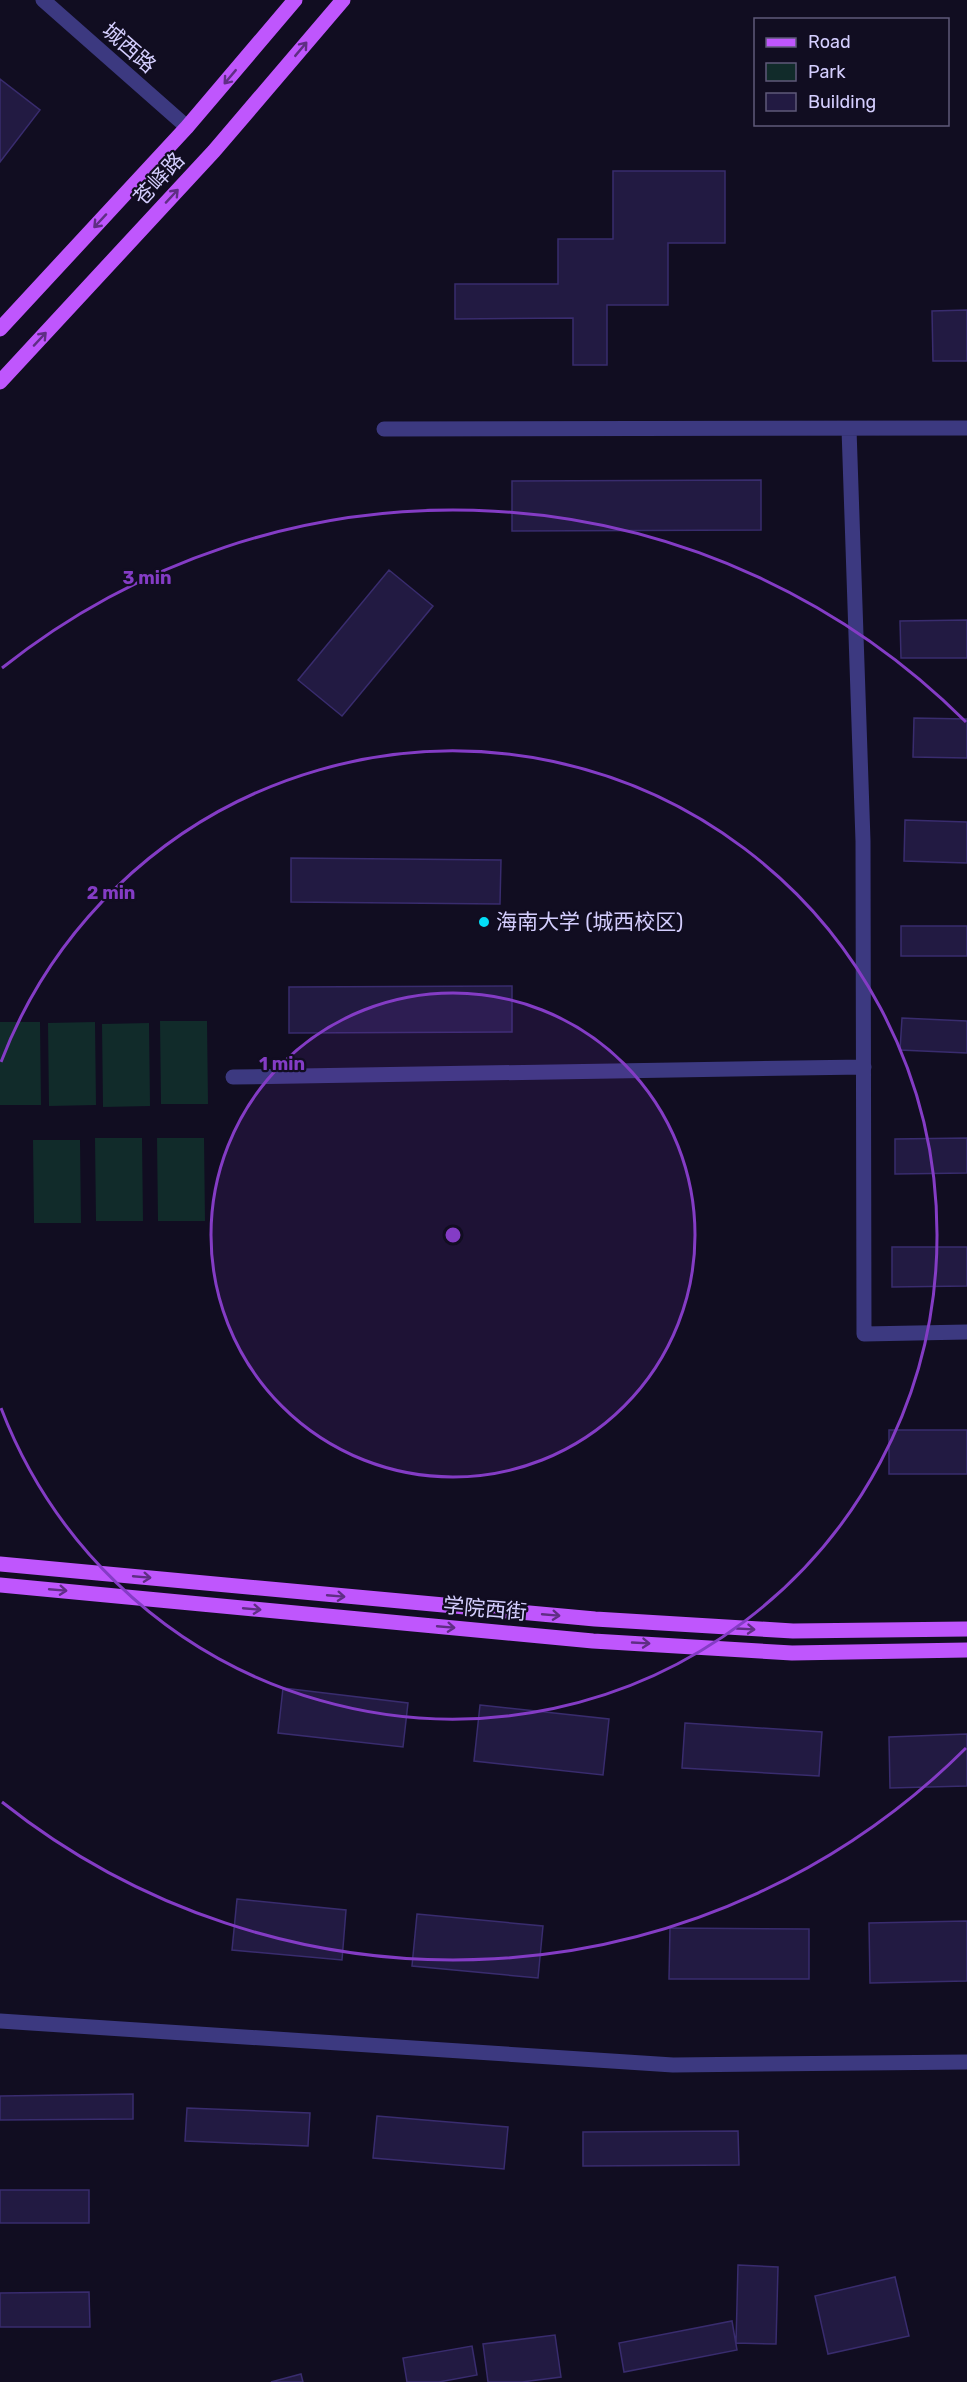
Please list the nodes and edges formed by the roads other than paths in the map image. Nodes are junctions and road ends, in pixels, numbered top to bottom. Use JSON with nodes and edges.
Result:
{"nodes":[{"id":1,"x":43,"y":0,"type":"edge"},
{"id":2,"x":295,"y":0,"type":"edge"},
{"id":3,"x":343,"y":0,"type":"edge"},
{"id":4,"x":187,"y":127,"type":"junction"},
{"id":5,"x":0,"y":329,"type":"edge"},
{"id":6,"x":0,"y":382,"type":"edge"},
{"id":7,"x":967,"y":428,"type":"edge"},
{"id":8,"x":384,"y":429,"type":"dead end"},
{"id":9,"x":849,"y":429,"type":"junction"},
{"id":10,"x":864,"y":1067,"type":"junction"},
{"id":11,"x":232,"y":1077,"type":"dead end"},
{"id":12,"x":967,"y":1332,"type":"edge"},
{"id":13,"x":0,"y":1564,"type":"edge"},
{"id":14,"x":0,"y":1585,"type":"edge"},
{"id":15,"x":967,"y":1629,"type":"edge"},
{"id":16,"x":967,"y":1650,"type":"edge"},
{"id":17,"x":0,"y":2021,"type":"edge"},
{"id":18,"x":967,"y":2062,"type":"edge"}],
"edges":[{"from":1,"to":4,"type":"street","name":"城西路"},
{"from":2,"to":4,"type":"main road","name":"苍峄路","one_way":true},
{"from":6,"to":3,"type":"main road","name":"苍峄路","one_way":true},
{"from":4,"to":5,"type":"main road","name":"苍峄路","one_way":true},
{"from":7,"to":9,"type":"street"},
{"from":8,"to":9,"type":"street"},
{"from":9,"to":10,"type":"street"},
{"from":10,"to":11,"type":"street"},
{"from":10,"to":12,"type":"street"},
{"from":13,"to":15,"type":"main road","name":"学院西街","one_way":true},
{"from":14,"to":16,"type":"main road","name":"学院西街","one_way":true},
{"from":17,"to":18,"type":"street"}]}
